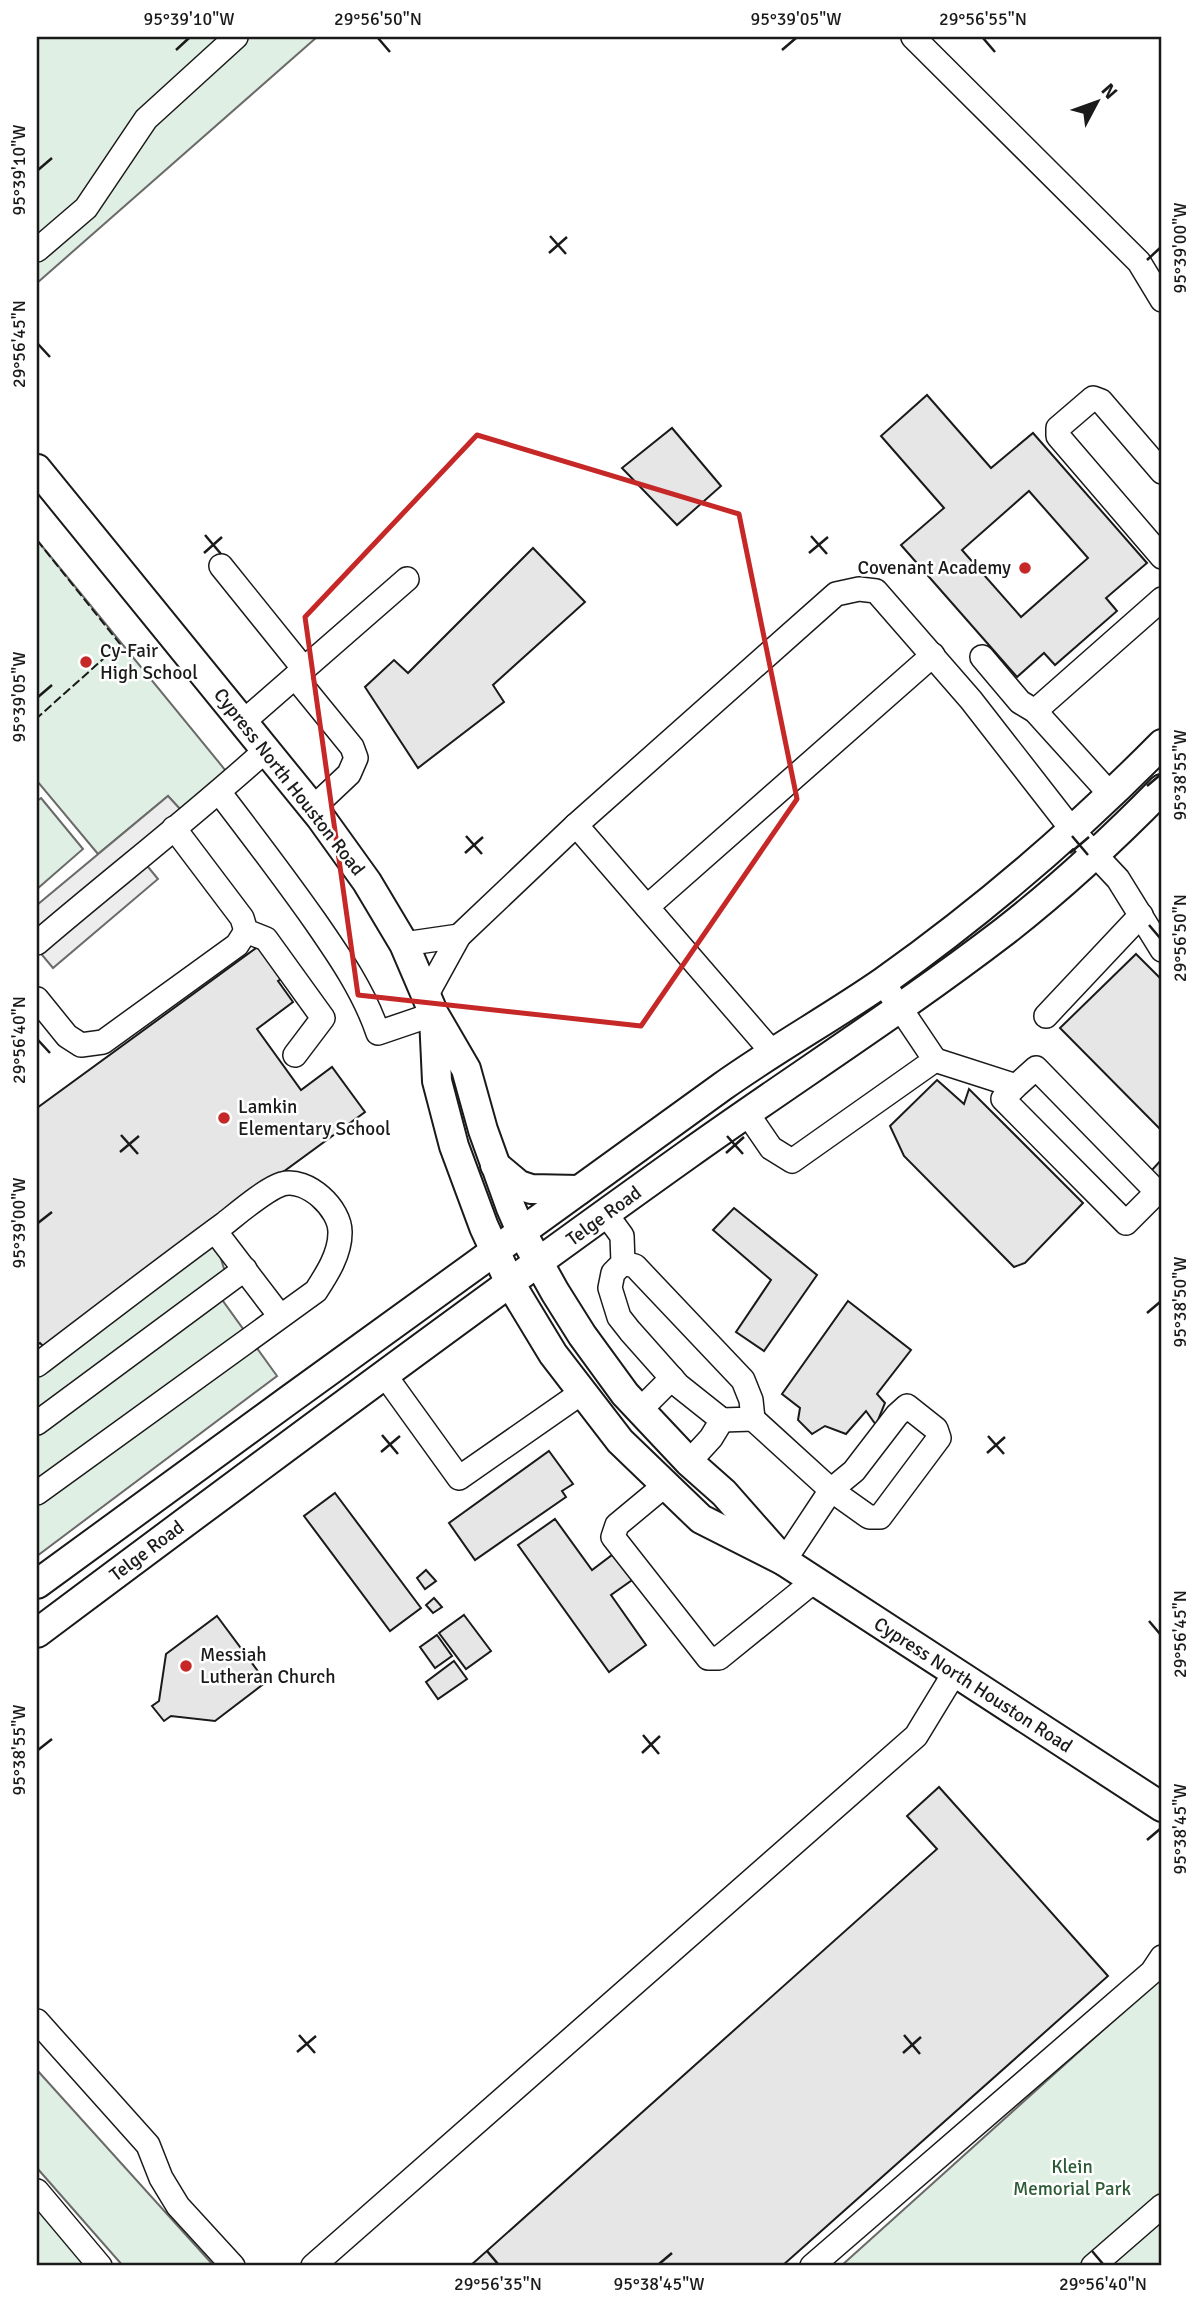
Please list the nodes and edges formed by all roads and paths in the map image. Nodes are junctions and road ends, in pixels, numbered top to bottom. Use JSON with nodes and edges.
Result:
{"nodes":[{"id":1,"x":236,"y":37,"type":"edge"},
{"id":2,"x":913,"y":37,"type":"edge"},
{"id":3,"x":37,"y":250,"type":"edge"},
{"id":4,"x":1162,"y":300,"type":"edge"},
{"id":5,"x":37,"y":469,"type":"edge"},
{"id":6,"x":1162,"y":472,"type":"edge"},
{"id":7,"x":1162,"y":557,"type":"edge"},
{"id":8,"x":221,"y":566,"type":"dead end"},
{"id":9,"x":407,"y":579,"type":"dead end"},
{"id":10,"x":1162,"y":598,"type":"edge"},
{"id":11,"x":933,"y":655,"type":"junction"},
{"id":12,"x":982,"y":657,"type":"dead end"},
{"id":13,"x":299,"y":673,"type":"junction"},
{"id":14,"x":1035,"y":711,"type":"junction"},
{"id":15,"x":243,"y":722,"type":"junction"},
{"id":16,"x":1162,"y":744,"type":"edge"},
{"id":17,"x":266,"y":750,"type":"junction"},
{"id":18,"x":1162,"y":789,"type":"edge"},
{"id":19,"x":219,"y":792,"type":"junction"},
{"id":20,"x":1111,"y":795,"type":"junction"},
{"id":21,"x":313,"y":808,"type":"junction"},
{"id":22,"x":576,"y":825,"type":"junction"},
{"id":23,"x":174,"y":828,"type":"junction"},
{"id":24,"x":1073,"y":831,"type":"junction"},
{"id":25,"x":1095,"y":854,"type":"junction"},
{"id":26,"x":647,"y":906,"type":"junction"},
{"id":27,"x":1141,"y":915,"type":"junction"},
{"id":28,"x":246,"y":931,"type":"junction"},
{"id":29,"x":459,"y":936,"type":"junction"},
{"id":30,"x":37,"y":943,"type":"edge"},
{"id":31,"x":404,"y":944,"type":"junction"},
{"id":32,"x":1162,"y":950,"type":"edge"},
{"id":33,"x":883,"y":981,"type":"junction"},
{"id":34,"x":37,"y":999,"type":"edge"},
{"id":35,"x":430,"y":1005,"type":"junction"},
{"id":36,"x":901,"y":1008,"type":"junction"},
{"id":37,"x":1046,"y":1016,"type":"dead end"},
{"id":38,"x":773,"y":1053,"type":"junction"},
{"id":39,"x":295,"y":1055,"type":"dead end"},
{"id":40,"x":935,"y":1060,"type":"junction"},
{"id":41,"x":1016,"y":1086,"type":"junction"},
{"id":42,"x":747,"y":1113,"type":"junction"},
{"id":43,"x":495,"y":1165,"type":"junction"},
{"id":44,"x":579,"y":1190,"type":"junction"},
{"id":45,"x":606,"y":1214,"type":"junction"},
{"id":46,"x":215,"y":1231,"type":"junction"},
{"id":47,"x":521,"y":1231,"type":"junction"},
{"id":48,"x":494,"y":1250,"type":"junction"},
{"id":49,"x":538,"y":1262,"type":"junction"},
{"id":50,"x":623,"y":1263,"type":"junction"},
{"id":51,"x":244,"y":1269,"type":"junction"},
{"id":52,"x":510,"y":1283,"type":"junction"},
{"id":53,"x":280,"y":1316,"type":"junction"},
{"id":54,"x":37,"y":1365,"type":"edge"},
{"id":55,"x":384,"y":1374,"type":"junction"},
{"id":56,"x":672,"y":1378,"type":"junction"},
{"id":57,"x":581,"y":1393,"type":"junction"},
{"id":58,"x":640,"y":1410,"type":"junction"},
{"id":59,"x":753,"y":1419,"type":"junction"},
{"id":60,"x":722,"y":1420,"type":"junction"},
{"id":61,"x":37,"y":1423,"type":"edge"},
{"id":62,"x":689,"y":1462,"type":"junction"},
{"id":63,"x":664,"y":1486,"type":"junction"},
{"id":64,"x":831,"y":1490,"type":"junction"},
{"id":65,"x":37,"y":1493,"type":"edge"},
{"id":66,"x":784,"y":1562,"type":"junction"},
{"id":67,"x":814,"y":1581,"type":"junction"},
{"id":68,"x":37,"y":1584,"type":"edge"},
{"id":69,"x":37,"y":1633,"type":"edge"},
{"id":70,"x":955,"y":1672,"type":"junction"},
{"id":71,"x":1162,"y":1807,"type":"edge"},
{"id":72,"x":1162,"y":1957,"type":"edge"},
{"id":73,"x":37,"y":2021,"type":"edge"},
{"id":74,"x":37,"y":2192,"type":"edge"},
{"id":75,"x":1162,"y":2206,"type":"edge"},
{"id":76,"x":100,"y":2266,"type":"edge"},
{"id":77,"x":233,"y":2266,"type":"edge"},
{"id":78,"x":313,"y":2266,"type":"edge"},
{"id":79,"x":812,"y":2266,"type":"edge"},
{"id":80,"x":1093,"y":2266,"type":"edge"}],
"edges":[{"from":1,"to":3,"type":"lane"},
{"from":2,"to":4,"type":"lane"},
{"from":5,"to":15,"type":"main road","name":"Cypress North Houston Road"},
{"from":6,"to":7,"type":"lane"},
{"from":8,"to":13,"type":"lane"},
{"from":9,"to":13,"type":"lane"},
{"from":10,"to":14,"type":"lane"},
{"from":11,"to":22,"type":"lane"},
{"from":11,"to":24,"type":"lane"},
{"from":11,"to":26,"type":"lane"},
{"from":12,"to":14,"type":"lane"},
{"from":13,"to":15,"type":"lane"},
{"from":13,"to":21,"type":"lane"},
{"from":14,"to":20,"type":"lane"},
{"from":15,"to":17,"type":"main road","name":"Cypress North Houston Road"},
{"from":16,"to":20,"type":"main road","name":"Telge Road"},
{"from":17,"to":19,"type":"lane"},
{"from":17,"to":21,"type":"main road","name":"Cypress North Houston Road"},
{"from":18,"to":25,"type":"main road","name":"Telge Road"},
{"from":19,"to":23,"type":"lane"},
{"from":19,"to":35,"type":"lane"},
{"from":20,"to":24,"type":"main road","name":"Telge Road"},
{"from":21,"to":31,"type":"main road","name":"Cypress North Houston Road"},
{"from":22,"to":26,"type":"lane"},
{"from":22,"to":29,"type":"lane"},
{"from":23,"to":28,"type":"lane"},
{"from":23,"to":30,"type":"lane"},
{"from":24,"to":25,"type":"lane"},
{"from":24,"to":33,"type":"main road","name":"Telge Road"},
{"from":25,"to":27,"type":"lane"},
{"from":25,"to":36,"type":"main road","name":"Telge Road"},
{"from":26,"to":38,"type":"lane"},
{"from":27,"to":32,"type":"lane"},
{"from":27,"to":37,"type":"lane"},
{"from":28,"to":34,"type":"lane"},
{"from":28,"to":39,"type":"lane"},
{"from":29,"to":31,"type":"lane"},
{"from":29,"to":35,"type":"lane"},
{"from":31,"to":35,"type":"main road","name":"Cypress North Houston Road"},
{"from":33,"to":36,"type":"lane"},
{"from":33,"to":38,"type":"main road","name":"Telge Road"},
{"from":35,"to":43,"type":"main road","name":"Cypress North Houston Road"},
{"from":35,"to":48,"type":"main road","name":"Cypress North Houston Road"},
{"from":36,"to":40,"type":"lane"},
{"from":36,"to":42,"type":"main road","name":"Telge Road"},
{"from":38,"to":44,"type":"main road","name":"Telge Road"},
{"from":40,"to":41,"type":"lane"},
{"from":40,"to":42,"type":"lane"},
{"from":41,"to":41,"type":"lane"},
{"from":42,"to":45,"type":"main road","name":"Telge Road"},
{"from":43,"to":44,"type":"main road"},
{"from":43,"to":47,"type":"main road","name":"Cypress North Houston Road"},
{"from":44,"to":47,"type":"main road","name":"Telge Road"},
{"from":45,"to":49,"type":"main road","name":"Telge Road"},
{"from":45,"to":50,"type":"lane"},
{"from":46,"to":51,"type":"lane"},
{"from":46,"to":53,"type":"lane"},
{"from":46,"to":54,"type":"lane"},
{"from":47,"to":48,"type":"main road","name":"Telge Road"},
{"from":47,"to":49,"type":"main road","name":"Cypress North Houston Road"},
{"from":48,"to":52,"type":"main road","name":"Cypress North Houston Road"},
{"from":48,"to":68,"type":"main road","name":"Telge Road"},
{"from":49,"to":52,"type":"main road","name":"Telge Road"},
{"from":49,"to":58,"type":"main road","name":"Cypress North Houston Road"},
{"from":50,"to":56,"type":"lane"},
{"from":50,"to":59,"type":"lane"},
{"from":51,"to":53,"type":"lane"},
{"from":51,"to":61,"type":"lane"},
{"from":52,"to":55,"type":"main road","name":"Telge Road"},
{"from":52,"to":57,"type":"main road","name":"Cypress North Houston Road"},
{"from":53,"to":65,"type":"lane"},
{"from":55,"to":57,"type":"lane"},
{"from":55,"to":69,"type":"main road","name":"Telge Road"},
{"from":56,"to":58,"type":"lane"},
{"from":56,"to":60,"type":"lane"},
{"from":57,"to":63,"type":"main road","name":"Cypress North Houston Road"},
{"from":58,"to":62,"type":"main road","name":"Cypress North Houston Road"},
{"from":59,"to":60,"type":"lane"},
{"from":59,"to":64,"type":"lane"},
{"from":60,"to":62,"type":"lane"},
{"from":62,"to":66,"type":"main road","name":"Cypress North Houston Road"},
{"from":63,"to":66,"type":"main road","name":"Cypress North Houston Road"},
{"from":63,"to":67,"type":"lane"},
{"from":64,"to":64,"type":"lane"},
{"from":64,"to":66,"type":"lane"},
{"from":66,"to":67,"type":"main road","name":"Cypress North Houston Road"},
{"from":67,"to":70,"type":"main road","name":"Cypress North Houston Road"},
{"from":70,"to":71,"type":"main road","name":"Cypress North Houston Road"},
{"from":70,"to":78,"type":"lane"},
{"from":72,"to":79,"type":"lane"},
{"from":73,"to":77,"type":"lane"},
{"from":74,"to":76,"type":"lane"},
{"from":75,"to":80,"type":"lane"}]}
